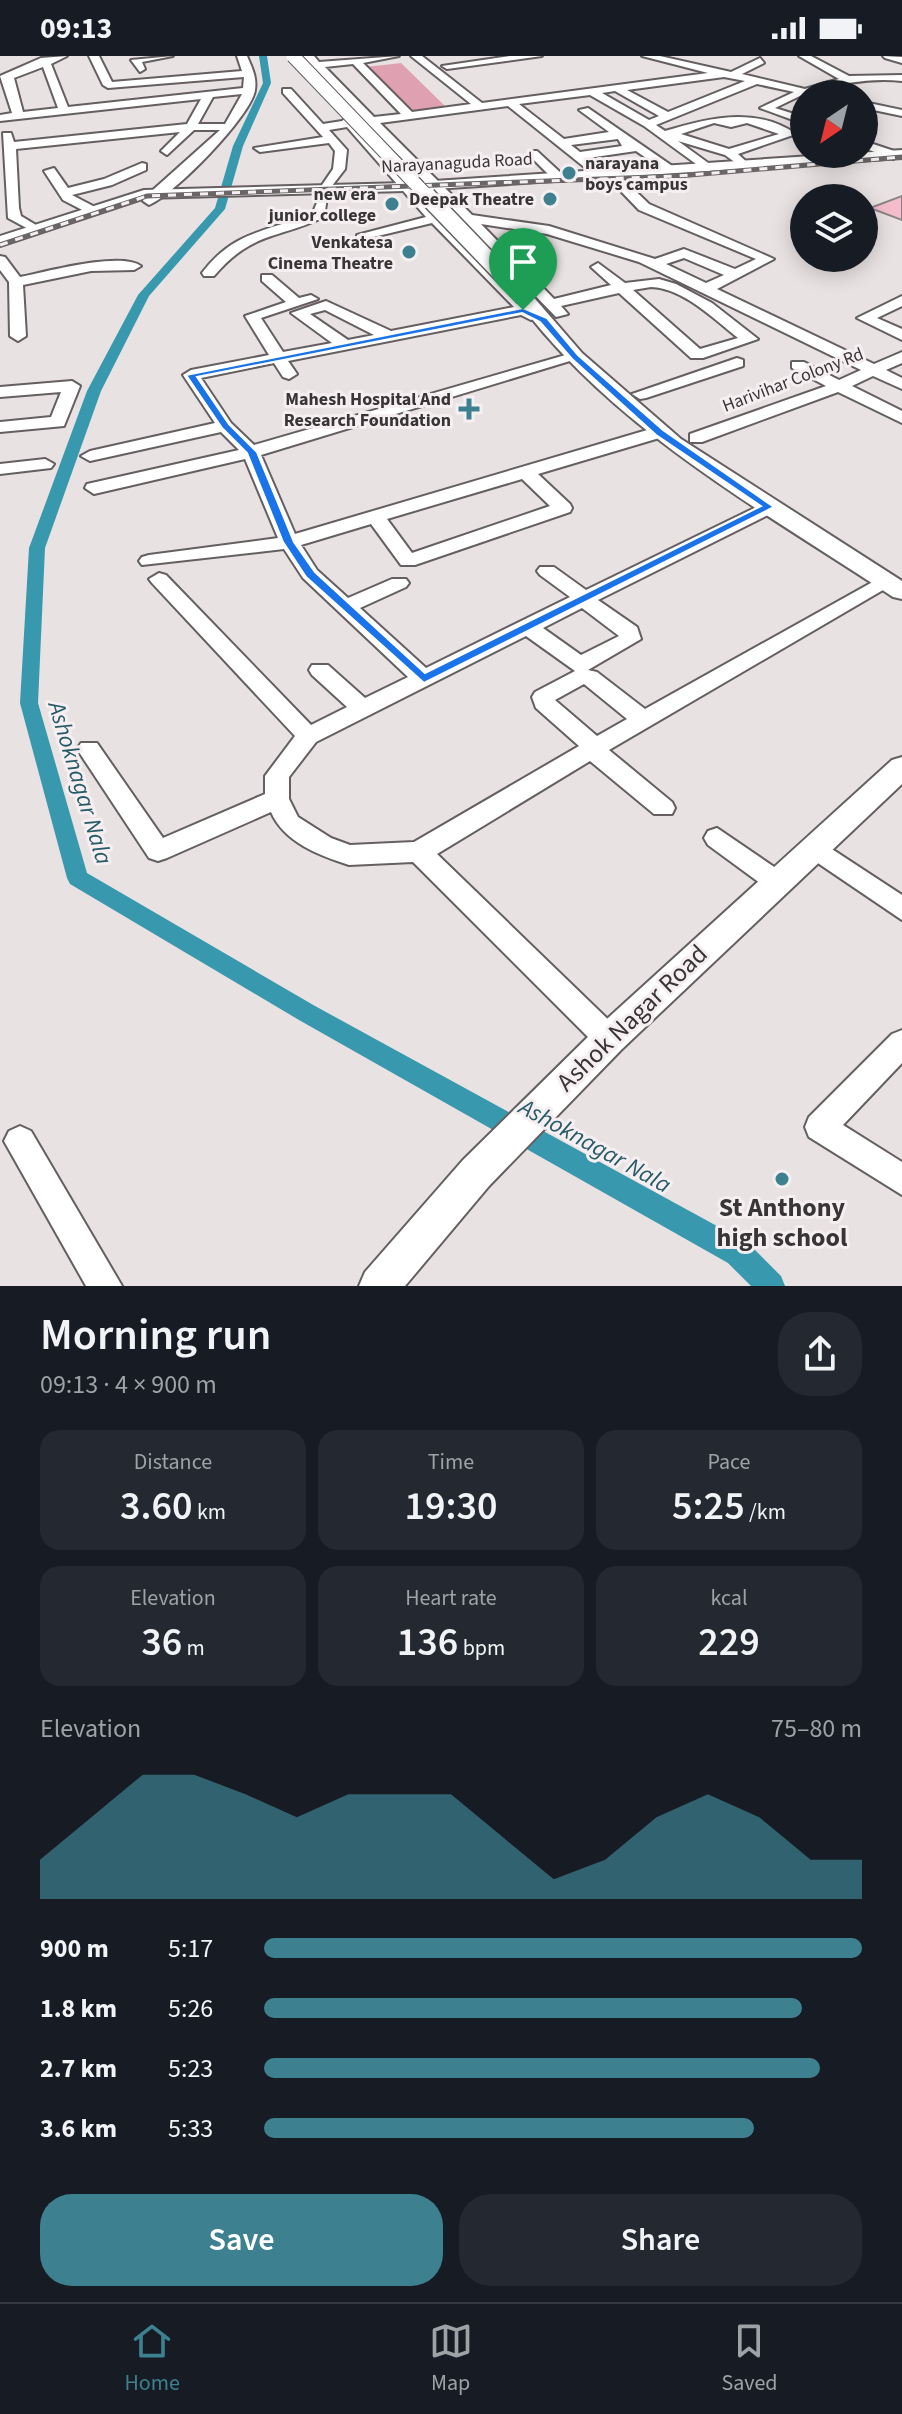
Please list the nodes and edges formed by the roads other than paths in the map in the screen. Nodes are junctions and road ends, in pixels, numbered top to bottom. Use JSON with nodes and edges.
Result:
{"nodes":[{"id":1,"x":62,"y":56,"type":"edge"},
{"id":2,"x":94,"y":56,"type":"edge"},
{"id":3,"x":291,"y":56,"type":"edge"},
{"id":4,"x":306,"y":56,"type":"edge"},
{"id":5,"x":394,"y":56,"type":"edge"},
{"id":6,"x":416,"y":56,"type":"edge"},
{"id":7,"x":537,"y":56,"type":"edge"},
{"id":8,"x":647,"y":56,"type":"edge"},
{"id":9,"x":709,"y":56,"type":"edge"},
{"id":10,"x":804,"y":56,"type":"edge"},
{"id":11,"x":888,"y":56,"type":"edge"},
{"id":12,"x":519,"y":57,"type":"edge"},
{"id":13,"x":48,"y":58,"type":"edge"},
{"id":14,"x":239,"y":58,"type":"edge"},
{"id":15,"x":355,"y":60,"type":"junction"},
{"id":16,"x":902,"y":60,"type":"edge"},
{"id":17,"x":760,"y":61,"type":"dead end"},
{"id":18,"x":174,"y":63,"type":"edge"},
{"id":19,"x":464,"y":64,"type":"edge"},
{"id":20,"x":318,"y":65,"type":"junction"},
{"id":21,"x":447,"y":66,"type":"dead end"},
{"id":22,"x":689,"y":66,"type":"junction"},
{"id":23,"x":876,"y":71,"type":"dead end"},
{"id":24,"x":250,"y":73,"type":"junction"},
{"id":25,"x":727,"y":75,"type":"junction"},
{"id":26,"x":896,"y":77,"type":"edge"},
{"id":27,"x":4,"y":78,"type":"edge"},
{"id":28,"x":849,"y":80,"type":"joint"},
{"id":29,"x":105,"y":81,"type":"junction"},
{"id":30,"x":755,"y":81,"type":"junction"},
{"id":31,"x":618,"y":89,"type":"junction"},
{"id":32,"x":790,"y":89,"type":"edge"},
{"id":33,"x":250,"y":90,"type":"junction"},
{"id":34,"x":287,"y":91,"type":"dead end"},
{"id":35,"x":210,"y":93,"type":"junction"},
{"id":36,"x":594,"y":93,"type":"junction"},
{"id":37,"x":790,"y":100,"type":"edge"},
{"id":38,"x":148,"y":101,"type":"junction"},
{"id":39,"x":513,"y":105,"type":"junction"},
{"id":40,"x":482,"y":108,"type":"junction"},
{"id":41,"x":878,"y":108,"type":"edge"},
{"id":42,"x":584,"y":110,"type":"dead end"},
{"id":43,"x":64,"y":111,"type":"junction"},
{"id":44,"x":902,"y":113,"type":"edge"},
{"id":45,"x":666,"y":115,"type":"junction"},
{"id":46,"x":790,"y":116,"type":"edge"},
{"id":47,"x":19,"y":117,"type":"junction"},
{"id":48,"x":411,"y":117,"type":"junction"},
{"id":49,"x":1,"y":118,"type":"edge"},
{"id":50,"x":372,"y":122,"type":"junction"},
{"id":51,"x":350,"y":124,"type":"junction"},
{"id":52,"x":648,"y":124,"type":"junction"},
{"id":53,"x":191,"y":127,"type":"junction"},
{"id":54,"x":230,"y":127,"type":"junction"},
{"id":55,"x":318,"y":128,"type":"junction"},
{"id":56,"x":112,"y":135,"type":"junction"},
{"id":57,"x":616,"y":135,"type":"junction"},
{"id":58,"x":667,"y":137,"type":"junction"},
{"id":59,"x":328,"y":140,"type":"junction"},
{"id":60,"x":563,"y":143,"type":"junction"},
{"id":61,"x":260,"y":148,"type":"dead end"},
{"id":62,"x":341,"y":150,"type":"junction"},
{"id":63,"x":167,"y":151,"type":"dead end"},
{"id":64,"x":7,"y":153,"type":"edge"},
{"id":65,"x":533,"y":153,"type":"dead end"},
{"id":66,"x":729,"y":153,"type":"junction"},
{"id":67,"x":878,"y":155,"type":"edge"},
{"id":68,"x":579,"y":156,"type":"junction"},
{"id":69,"x":899,"y":156,"type":"edge"},
{"id":70,"x":280,"y":159,"type":"dead end"},
{"id":71,"x":790,"y":161,"type":"edge"},
{"id":72,"x":790,"y":162,"type":"edge"},
{"id":73,"x":744,"y":165,"type":"junction"},
{"id":74,"x":142,"y":167,"type":"dead end"},
{"id":75,"x":707,"y":168,"type":"junction"},
{"id":76,"x":672,"y":170,"type":"junction"},
{"id":77,"x":50,"y":171,"type":"dead end"},
{"id":78,"x":602,"y":175,"type":"junction"},
{"id":79,"x":559,"y":178,"type":"junction"},
{"id":80,"x":618,"y":181,"type":"junction"},
{"id":81,"x":108,"y":182,"type":"junction"},
{"id":82,"x":440,"y":188,"type":"junction"},
{"id":83,"x":408,"y":190,"type":"junction"},
{"id":84,"x":325,"y":191,"type":"junction"},
{"id":85,"x":64,"y":193,"type":"junction"},
{"id":86,"x":153,"y":197,"type":"junction"},
{"id":87,"x":88,"y":209,"type":"junction"},
{"id":88,"x":436,"y":218,"type":"junction"},
{"id":89,"x":470,"y":219,"type":"junction"},
{"id":90,"x":34,"y":228,"type":"junction"},
{"id":91,"x":362,"y":238,"type":"dead end"},
{"id":92,"x":0,"y":241,"type":"edge"},
{"id":93,"x":0,"y":248,"type":"edge"},
{"id":94,"x":0,"y":260,"type":"edge"},
{"id":95,"x":654,"y":264,"type":"junction"},
{"id":96,"x":134,"y":266,"type":"dead end"},
{"id":97,"x":598,"y":267,"type":"dead end"},
{"id":98,"x":209,"y":273,"type":"dead end"},
{"id":99,"x":736,"y":275,"type":"junction"},
{"id":100,"x":267,"y":278,"type":"dead end"},
{"id":101,"x":16,"y":282,"type":"junction"},
{"id":102,"x":706,"y":289,"type":"junction"},
{"id":103,"x":624,"y":290,"type":"junction"},
{"id":104,"x":331,"y":291,"type":"dead end"},
{"id":105,"x":604,"y":293,"type":"junction"},
{"id":106,"x":902,"y":300,"type":"edge"},
{"id":107,"x":527,"y":301,"type":"junction"},
{"id":108,"x":297,"y":304,"type":"junction"},
{"id":109,"x":551,"y":313,"type":"junction"},
{"id":110,"x":387,"y":335,"type":"junction"},
{"id":111,"x":902,"y":335,"type":"edge"},
{"id":112,"x":18,"y":336,"type":"dead end"},
{"id":113,"x":344,"y":344,"type":"junction"},
{"id":114,"x":575,"y":357,"type":"junction"},
{"id":115,"x":902,"y":357,"type":"edge"},
{"id":116,"x":683,"y":358,"type":"dead end"},
{"id":117,"x":737,"y":363,"type":"dead end"},
{"id":118,"x":798,"y":365,"type":"dead end"},
{"id":119,"x":285,"y":366,"type":"junction"},
{"id":120,"x":875,"y":371,"type":"junction"},
{"id":121,"x":902,"y":384,"type":"edge"},
{"id":122,"x":837,"y":387,"type":"junction"},
{"id":123,"x":0,"y":392,"type":"edge"},
{"id":124,"x":640,"y":394,"type":"junction"},
{"id":125,"x":67,"y":398,"type":"junction"},
{"id":126,"x":902,"y":399,"type":"edge"},
{"id":127,"x":0,"y":403,"type":"edge"},
{"id":128,"x":884,"y":410,"type":"junction"},
{"id":129,"x":902,"y":418,"type":"edge"},
{"id":130,"x":225,"y":426,"type":"junction"},
{"id":131,"x":0,"y":427,"type":"edge"},
{"id":132,"x":660,"y":432,"type":"junction"},
{"id":133,"x":696,"y":438,"type":"junction"},
{"id":134,"x":251,"y":452,"type":"junction"},
{"id":135,"x":90,"y":456,"type":"dead end"},
{"id":136,"x":45,"y":464,"type":"dead end"},
{"id":137,"x":0,"y":469,"type":"edge"},
{"id":138,"x":525,"y":472,"type":"junction"},
{"id":139,"x":94,"y":488,"type":"dead end"},
{"id":140,"x":769,"y":507,"type":"junction"},
{"id":141,"x":376,"y":518,"type":"junction"},
{"id":142,"x":289,"y":542,"type":"junction"},
{"id":143,"x":547,"y":571,"type":"dead end"},
{"id":144,"x":399,"y":583,"type":"dead end"},
{"id":145,"x":896,"y":583,"type":"edge"},
{"id":146,"x":585,"y":599,"type":"junction"},
{"id":147,"x":345,"y":607,"type":"junction"},
{"id":148,"x":528,"y":627,"type":"junction"},
{"id":149,"x":320,"y":670,"type":"dead end"},
{"id":150,"x":424,"y":679,"type":"junction"},
{"id":151,"x":363,"y":709,"type":"junction"},
{"id":152,"x":644,"y":720,"type":"junction"},
{"id":153,"x":308,"y":736,"type":"junction"},
{"id":154,"x":89,"y":749,"type":"dead end"},
{"id":155,"x":595,"y":749,"type":"junction"},
{"id":156,"x":902,"y":767,"type":"edge"},
{"id":157,"x":277,"y":799,"type":"junction"},
{"id":158,"x":663,"y":808,"type":"dead end"},
{"id":159,"x":717,"y":838,"type":"dead end"},
{"id":160,"x":815,"y":848,"type":"junction"},
{"id":161,"x":419,"y":852,"type":"junction"},
{"id":162,"x":777,"y":882,"type":"junction"},
{"id":163,"x":902,"y":909,"type":"edge"},
{"id":164,"x":609,"y":1039,"type":"junction"},
{"id":165,"x":902,"y":1043,"type":"edge"},
{"id":166,"x":20,"y":1141,"type":"dead end"},
{"id":167,"x":902,"y":1180,"type":"edge"},
{"id":168,"x":105,"y":1286,"type":"edge"},
{"id":169,"x":379,"y":1286,"type":"edge"}],
"edges":[{"from":1,"to":13,"type":"street"},
{"from":2,"to":29,"type":"street"},
{"from":3,"to":51,"type":"street"},
{"from":3,"to":107,"type":"main road","bridge":true},
{"from":4,"to":20,"type":"street"},
{"from":4,"to":107,"type":"main road"},
{"from":5,"to":15,"type":"street"},
{"from":6,"to":40,"type":"street"},
{"from":7,"to":12,"type":"street"},
{"from":8,"to":22,"type":"street"},
{"from":9,"to":22,"type":"street"},
{"from":10,"to":28,"type":"street"},
{"from":11,"to":16,"type":"street"},
{"from":12,"to":19,"type":"street"},
{"from":13,"to":27,"type":"street"},
{"from":13,"to":43,"type":"street"},
{"from":14,"to":24,"type":"street"},
{"from":15,"to":20,"type":"street"},
{"from":15,"to":48,"type":"street"},
{"from":17,"to":25,"type":"street"},
{"from":18,"to":29,"type":"street"},
{"from":19,"to":21,"type":"street"},
{"from":20,"to":50,"type":"street"},
{"from":22,"to":25,"type":"street"},
{"from":23,"to":26,"type":"street"},
{"from":24,"to":29,"type":"street"},
{"from":24,"to":33,"type":"street"},
{"from":25,"to":30,"type":"street"},
{"from":25,"to":31,"type":"street"},
{"from":26,"to":28,"type":"street"},
{"from":27,"to":47,"type":"street"},
{"from":30,"to":32,"type":"street"},
{"from":30,"to":45,"type":"street"},
{"from":31,"to":36,"type":"street"},
{"from":31,"to":45,"type":"street"},
{"from":33,"to":35,"type":"street"},
{"from":33,"to":54,"type":"street"},
{"from":34,"to":55,"type":"street"},
{"from":35,"to":38,"type":"street"},
{"from":35,"to":53,"type":"street"},
{"from":36,"to":39,"type":"street"},
{"from":36,"to":52,"type":"street"},
{"from":37,"to":46,"type":"street"},
{"from":38,"to":43,"type":"street"},
{"from":38,"to":56,"type":"street"},
{"from":39,"to":40,"type":"street"},
{"from":39,"to":60,"type":"street"},
{"from":40,"to":48,"type":"street"},
{"from":41,"to":44,"type":"street"},
{"from":42,"to":57,"type":"street"},
{"from":43,"to":47,"type":"street"},
{"from":45,"to":52,"type":"street"},
{"from":47,"to":49,"type":"street"},
{"from":48,"to":50,"type":"street"},
{"from":49,"to":64,"type":"street"},
{"from":50,"to":51,"type":"street"},
{"from":50,"to":82,"type":"street"},
{"from":51,"to":55,"type":"street"},
{"from":51,"to":83,"type":"street"},
{"from":52,"to":58,"type":"street"},
{"from":53,"to":54,"type":"street"},
{"from":53,"to":56,"type":"street"},
{"from":53,"to":63,"type":"street"},
{"from":54,"to":86,"type":"street"},
{"from":55,"to":59,"type":"street"},
{"from":56,"to":64,"type":"street"},
{"from":57,"to":60,"type":"street"},
{"from":57,"to":68,"type":"street"},
{"from":57,"to":76,"type":"street"},
{"from":58,"to":66,"type":"street"},
{"from":58,"to":66,"type":"street"},
{"from":58,"to":75,"type":"street"},
{"from":59,"to":61,"type":"street"},
{"from":59,"to":62,"type":"street"},
{"from":60,"to":68,"type":"street"},
{"from":62,"to":70,"type":"street"},
{"from":62,"to":84,"type":"street"},
{"from":64,"to":90,"type":"street"},
{"from":65,"to":79,"type":"street"},
{"from":66,"to":73,"type":"street"},
{"from":67,"to":69,"type":"main road","name":"Narayanaguda Road"},
{"from":68,"to":78,"type":"street"},
{"from":71,"to":73,"type":"main road","name":"Narayanaguda Road"},
{"from":72,"to":80,"type":"main road","name":"Narayanaguda Road"},
{"from":73,"to":75,"type":"main road","name":"Narayanaguda Road"},
{"from":74,"to":81,"type":"street"},
{"from":75,"to":76,"type":"main road","name":"Narayanaguda Road"},
{"from":76,"to":78,"type":"main road","name":"Narayanaguda Road"},
{"from":77,"to":85,"type":"street"},
{"from":78,"to":79,"type":"main road","name":"Narayanaguda Road"},
{"from":78,"to":80,"type":"street"},
{"from":79,"to":82,"type":"main road","name":"Narayanaguda Road"},
{"from":80,"to":82,"type":"main road","name":"Narayanaguda Road"},
{"from":80,"to":99,"type":"street"},
{"from":81,"to":85,"type":"street"},
{"from":81,"to":86,"type":"street"},
{"from":82,"to":83,"type":"main road","name":"Narayanaguda Road"},
{"from":82,"to":89,"type":"street"},
{"from":83,"to":84,"type":"main road","name":"Narayanaguda Road"},
{"from":83,"to":88,"type":"street"},
{"from":84,"to":86,"type":"main road","name":"Narayanaguda Road"},
{"from":84,"to":86,"type":"main road","name":"Narayanaguda Road"},
{"from":84,"to":98,"type":"street"},
{"from":85,"to":87,"type":"street"},
{"from":86,"to":87,"type":"main road"},
{"from":86,"to":93,"type":"main road"},
{"from":87,"to":90,"type":"main road"},
{"from":88,"to":91,"type":"street"},
{"from":88,"to":107,"type":"street"},
{"from":89,"to":95,"type":"street"},
{"from":89,"to":109,"type":"street"},
{"from":90,"to":92,"type":"main road"},
{"from":94,"to":101,"type":"street"},
{"from":95,"to":99,"type":"street"},
{"from":95,"to":102,"type":"street"},
{"from":96,"to":101,"type":"street"},
{"from":97,"to":103,"type":"street"},
{"from":99,"to":102,"type":"street"},
{"from":100,"to":108,"type":"street"},
{"from":101,"to":112,"type":"street"},
{"from":102,"to":120,"type":"street"},
{"from":103,"to":103,"type":"street"},
{"from":103,"to":105,"type":"street"},
{"from":104,"to":108,"type":"street"},
{"from":105,"to":109,"type":"street"},
{"from":105,"to":116,"type":"street"},
{"from":106,"to":111,"type":"street","name":"Harivihar Colony Rd"},
{"from":107,"to":109,"type":"main road"},
{"from":107,"to":110,"type":"street"},
{"from":108,"to":119,"type":"street"},
{"from":109,"to":114,"type":"main road"},
{"from":109,"to":124,"type":"main road"},
{"from":110,"to":113,"type":"street"},
{"from":110,"to":113,"type":"street"},
{"from":113,"to":119,"type":"street"},
{"from":114,"to":132,"type":"main road"},
{"from":114,"to":134,"type":"street"},
{"from":115,"to":120,"type":"street","name":"Harivihar Colony Rd"},
{"from":117,"to":124,"type":"street"},
{"from":118,"to":122,"type":"street"},
{"from":119,"to":130,"type":"street"},
{"from":120,"to":121,"type":"street"},
{"from":120,"to":122,"type":"street","name":"Harivihar Colony Rd"},
{"from":122,"to":128,"type":"street"},
{"from":122,"to":133,"type":"street","name":"Harivihar Colony Rd"},
{"from":123,"to":125,"type":"street"},
{"from":124,"to":133,"type":"main road"},
{"from":125,"to":127,"type":"street"},
{"from":125,"to":131,"type":"street"},
{"from":126,"to":128,"type":"street"},
{"from":128,"to":129,"type":"street"},
{"from":130,"to":134,"type":"street"},
{"from":130,"to":135,"type":"street"},
{"from":132,"to":138,"type":"street"},
{"from":132,"to":140,"type":"main road"},
{"from":133,"to":145,"type":"main road"},
{"from":134,"to":139,"type":"street"},
{"from":134,"to":142,"type":"street"},
{"from":136,"to":137,"type":"street"},
{"from":138,"to":141,"type":"street"},
{"from":138,"to":141,"type":"street"},
{"from":140,"to":145,"type":"main road"},
{"from":140,"to":146,"type":"street"},
{"from":141,"to":142,"type":"street"},
{"from":142,"to":147,"type":"street"},
{"from":142,"to":153,"type":"street"},
{"from":143,"to":146,"type":"street"},
{"from":144,"to":147,"type":"street"},
{"from":145,"to":152,"type":"street"},
{"from":146,"to":148,"type":"street"},
{"from":146,"to":148,"type":"street"},
{"from":147,"to":150,"type":"street"},
{"from":148,"to":150,"type":"street"},
{"from":149,"to":151,"type":"street"},
{"from":150,"to":151,"type":"street"},
{"from":151,"to":153,"type":"street"},
{"from":152,"to":155,"type":"street"},
{"from":152,"to":155,"type":"street"},
{"from":153,"to":157,"type":"street"},
{"from":154,"to":157,"type":"street"},
{"from":155,"to":158,"type":"street"},
{"from":155,"to":161,"type":"street"},
{"from":156,"to":160,"type":"main road","name":"Ashok Nagar Road"},
{"from":157,"to":161,"type":"street"},
{"from":159,"to":162,"type":"street"},
{"from":160,"to":162,"type":"main road","name":"Ashok Nagar Road"},
{"from":160,"to":163,"type":"street"},
{"from":161,"to":164,"type":"street"},
{"from":162,"to":164,"type":"main road","name":"Ashok Nagar Road"},
{"from":164,"to":169,"type":"main road","name":"Ashok Nagar Road"},
{"from":165,"to":167,"type":"street"},
{"from":166,"to":168,"type":"street"}]}
